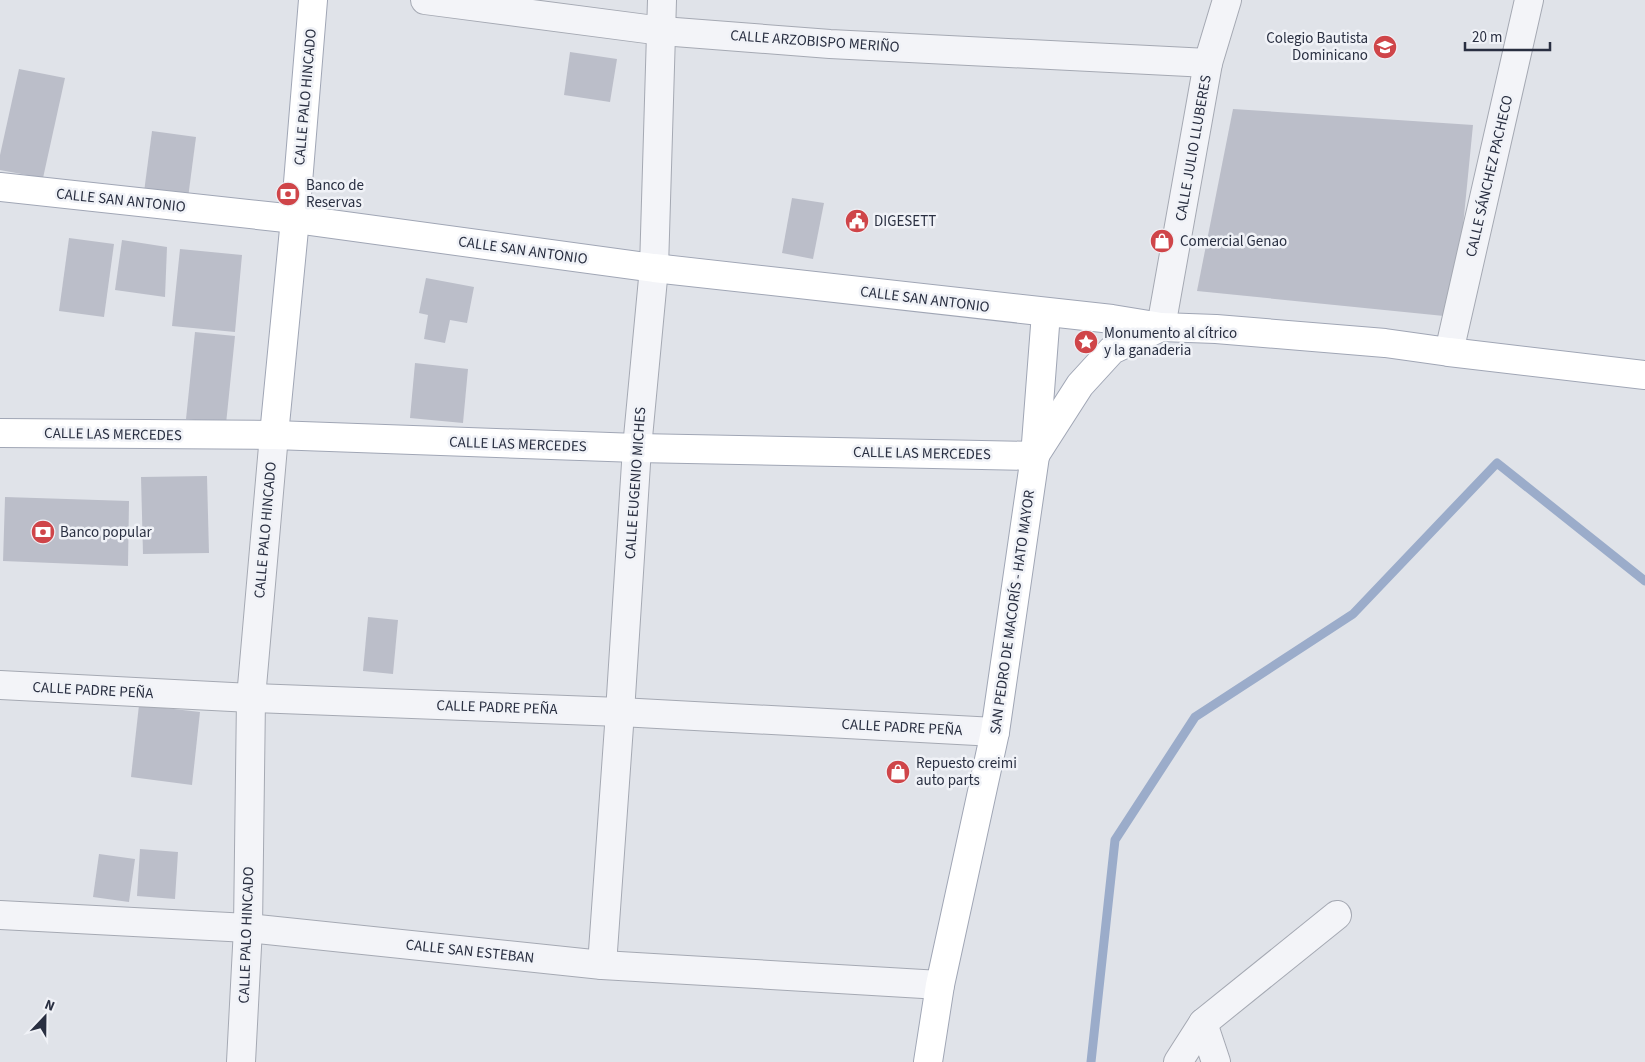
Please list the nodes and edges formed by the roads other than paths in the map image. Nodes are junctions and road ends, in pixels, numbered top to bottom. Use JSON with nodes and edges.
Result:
{"nodes":[{"id":1,"x":313,"y":0,"type":"edge"},
{"id":2,"x":425,"y":0,"type":"edge"},
{"id":3,"x":662,"y":0,"type":"edge"},
{"id":4,"x":1227,"y":0,"type":"edge"},
{"id":5,"x":1530,"y":0,"type":"edge"},
{"id":6,"x":662,"y":31,"type":"junction"},
{"id":7,"x":1208,"y":63,"type":"junction"},
{"id":8,"x":0,"y":187,"type":"edge"},
{"id":9,"x":295,"y":219,"type":"junction"},
{"id":10,"x":654,"y":268,"type":"junction"},
{"id":11,"x":1046,"y":313,"type":"junction"},
{"id":12,"x":1161,"y":327,"type":"junction"},
{"id":13,"x":1449,"y":352,"type":"junction"},
{"id":14,"x":1645,"y":375,"type":"edge"},
{"id":15,"x":0,"y":433,"type":"edge"},
{"id":16,"x":274,"y":435,"type":"junction"},
{"id":17,"x":637,"y":448,"type":"junction"},
{"id":18,"x":1035,"y":456,"type":"junction"},
{"id":19,"x":0,"y":685,"type":"edge"},
{"id":20,"x":250,"y":698,"type":"junction"},
{"id":21,"x":620,"y":712,"type":"junction"},
{"id":22,"x":995,"y":732,"type":"junction"},
{"id":23,"x":0,"y":915,"type":"edge"},
{"id":24,"x":1337,"y":915,"type":"dead end"},
{"id":25,"x":248,"y":928,"type":"junction"},
{"id":26,"x":602,"y":965,"type":"junction"},
{"id":27,"x":940,"y":985,"type":"junction"},
{"id":28,"x":1203,"y":1023,"type":"junction"},
{"id":29,"x":241,"y":1062,"type":"edge"},
{"id":30,"x":928,"y":1062,"type":"edge"},
{"id":31,"x":1178,"y":1062,"type":"edge"},
{"id":32,"x":1216,"y":1062,"type":"edge"}],
"edges":[{"from":1,"to":9,"type":"main road","name":"CALLE PALO HINCADO"},
{"from":2,"to":6,"type":"street","name":"CALLE ARZOBISPO MERIÑO"},
{"from":3,"to":6,"type":"street","name":"CALLE EUGENIO MICHES"},
{"from":4,"to":7,"type":"street","name":"CALLE JULIO LLUBERES"},
{"from":5,"to":13,"type":"street","name":"CALLE SÁNCHEZ PACHECO"},
{"from":6,"to":7,"type":"street","name":"CALLE ARZOBISPO MERIÑO"},
{"from":6,"to":10,"type":"street","name":"CALLE EUGENIO MICHES"},
{"from":7,"to":12,"type":"street","name":"CALLE JULIO LLUBERES"},
{"from":8,"to":9,"type":"main road","name":"CALLE SAN ANTONIO"},
{"from":9,"to":10,"type":"main road","name":"CALLE SAN ANTONIO"},
{"from":9,"to":16,"type":"main road","name":"CALLE PALO HINCADO"},
{"from":10,"to":11,"type":"main road","name":"CALLE SAN ANTONIO"},
{"from":10,"to":17,"type":"street","name":"CALLE EUGENIO MICHES"},
{"from":11,"to":12,"type":"main road","name":"CALLE SAN ANTONIO"},
{"from":11,"to":18,"type":"main road","name":"SAN PEDRO DE MACORÍS - HATO MAYOR"},
{"from":12,"to":13,"type":"main road","name":"CALLE SAN ANTONIO"},
{"from":12,"to":18,"type":"main road","name":"SAN PEDRO DE MACORÍS - HATO MAYOR"},
{"from":13,"to":14,"type":"main road","name":"CALLE SAN ANTONIO"},
{"from":15,"to":16,"type":"main road","name":"CALLE LAS MERCEDES"},
{"from":16,"to":17,"type":"main road","name":"CALLE LAS MERCEDES"},
{"from":16,"to":20,"type":"street","name":"CALLE PALO HINCADO"},
{"from":17,"to":18,"type":"main road","name":"CALLE LAS MERCEDES"},
{"from":17,"to":21,"type":"street","name":"CALLE EUGENIO MICHES"},
{"from":18,"to":22,"type":"main road","name":"SAN PEDRO DE MACORÍS - HATO MAYOR"},
{"from":19,"to":20,"type":"street","name":"CALLE PADRE PEÑA"},
{"from":20,"to":21,"type":"street","name":"CALLE PADRE PEÑA"},
{"from":20,"to":25,"type":"street","name":"CALLE PALO HINCADO"},
{"from":21,"to":22,"type":"street","name":"CALLE PADRE PEÑA"},
{"from":21,"to":26,"type":"street","name":"CALLE EUGENIO MICHES"},
{"from":22,"to":27,"type":"main road","name":"SAN PEDRO DE MACORÍS - HATO MAYOR"},
{"from":23,"to":25,"type":"street","name":"CALLE SAN ESTEBAN"},
{"from":24,"to":28,"type":"street"},
{"from":25,"to":26,"type":"street","name":"CALLE SAN ESTEBAN"},
{"from":25,"to":29,"type":"street","name":"CALLE PALO HINCADO"},
{"from":26,"to":27,"type":"street","name":"CALLE SAN ESTEBAN"},
{"from":27,"to":30,"type":"main road","name":"SAN PEDRO DE MACORÍS - HATO MAYOR"},
{"from":28,"to":31,"type":"street"},
{"from":28,"to":32,"type":"street"}]}
